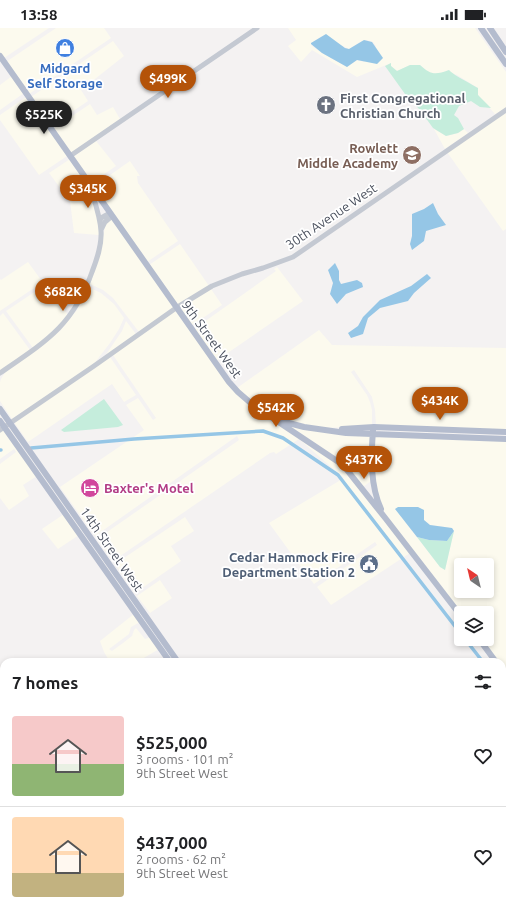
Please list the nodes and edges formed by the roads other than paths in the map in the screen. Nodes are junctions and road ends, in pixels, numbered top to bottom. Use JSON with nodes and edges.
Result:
{"nodes":[{"id":1,"x":257,"y":28,"type":"edge"},
{"id":2,"x":480,"y":28,"type":"edge"},
{"id":3,"x":485,"y":28,"type":"edge"},
{"id":4,"x":490,"y":28,"type":"edge"},
{"id":5,"x":505,"y":51,"type":"edge"},
{"id":6,"x":0,"y":56,"type":"edge"},
{"id":7,"x":506,"y":64,"type":"edge"},
{"id":8,"x":506,"y":110,"type":"edge"},
{"id":9,"x":70,"y":156,"type":"junction"},
{"id":10,"x":89,"y":183,"type":"junction"},
{"id":11,"x":111,"y":215,"type":"junction"},
{"id":12,"x":100,"y":221,"type":"junction"},
{"id":13,"x":101,"y":231,"type":"junction"},
{"id":14,"x":176,"y":308,"type":"junction"},
{"id":15,"x":2,"y":372,"type":"edge"},
{"id":16,"x":0,"y":377,"type":"edge"},
{"id":17,"x":0,"y":409,"type":"edge"},
{"id":18,"x":265,"y":413,"type":"junction"},
{"id":19,"x":0,"y":421,"type":"edge"},
{"id":20,"x":5,"y":426,"type":"edge"},
{"id":21,"x":374,"y":427,"type":"junction"},
{"id":22,"x":330,"y":430,"type":"junction"},
{"id":23,"x":506,"y":432,"type":"edge"},
{"id":24,"x":373,"y":435,"type":"junction"},
{"id":25,"x":506,"y":439,"type":"edge"},
{"id":26,"x":386,"y":519,"type":"junction"},
{"id":27,"x":454,"y":607,"type":"edge"},
{"id":28,"x":483,"y":646,"type":"edge"},
{"id":29,"x":167,"y":658,"type":"edge"},
{"id":30,"x":175,"y":658,"type":"edge"},
{"id":31,"x":493,"y":658,"type":"edge"}],
"edges":[{"from":1,"to":9,"type":"street"},
{"from":2,"to":7,"type":"main road"},
{"from":3,"to":5,"type":"main road"},
{"from":4,"to":5,"type":"main road"},
{"from":6,"to":9,"type":"main road","name":"9th Street West"},
{"from":8,"to":14,"type":"street","name":"30th Avenue West"},
{"from":9,"to":10,"type":"main road","name":"9th Street West"},
{"from":10,"to":11,"type":"main road","name":"9th Street West"},
{"from":10,"to":12,"type":"street"},
{"from":11,"to":12,"type":"street"},
{"from":11,"to":13,"type":"street"},
{"from":11,"to":14,"type":"main road","name":"9th Street West"},
{"from":12,"to":13,"type":"street"},
{"from":13,"to":15,"type":"street"},
{"from":14,"to":18,"type":"main road","name":"9th Street West"},
{"from":14,"to":20,"type":"street","name":"30th Avenue West"},
{"from":15,"to":16,"type":"street"},
{"from":17,"to":20,"type":"main road","name":"14th Street West"},
{"from":18,"to":22,"type":"main road"},
{"from":18,"to":26,"type":"main road","name":"9th Street West"},
{"from":19,"to":20,"type":"main road","name":"14th Street West"},
{"from":20,"to":29,"type":"main road","name":"14th Street West"},
{"from":20,"to":30,"type":"main road","name":"14th Street West"},
{"from":21,"to":22,"type":"main road"},
{"from":21,"to":23,"type":"main road"},
{"from":21,"to":24,"type":"main road"},
{"from":22,"to":24,"type":"main road"},
{"from":24,"to":25,"type":"main road"},
{"from":24,"to":26,"type":"main road"},
{"from":26,"to":27,"type":"main road","name":"9th Street West"},
{"from":28,"to":31,"type":"main road"}]}
